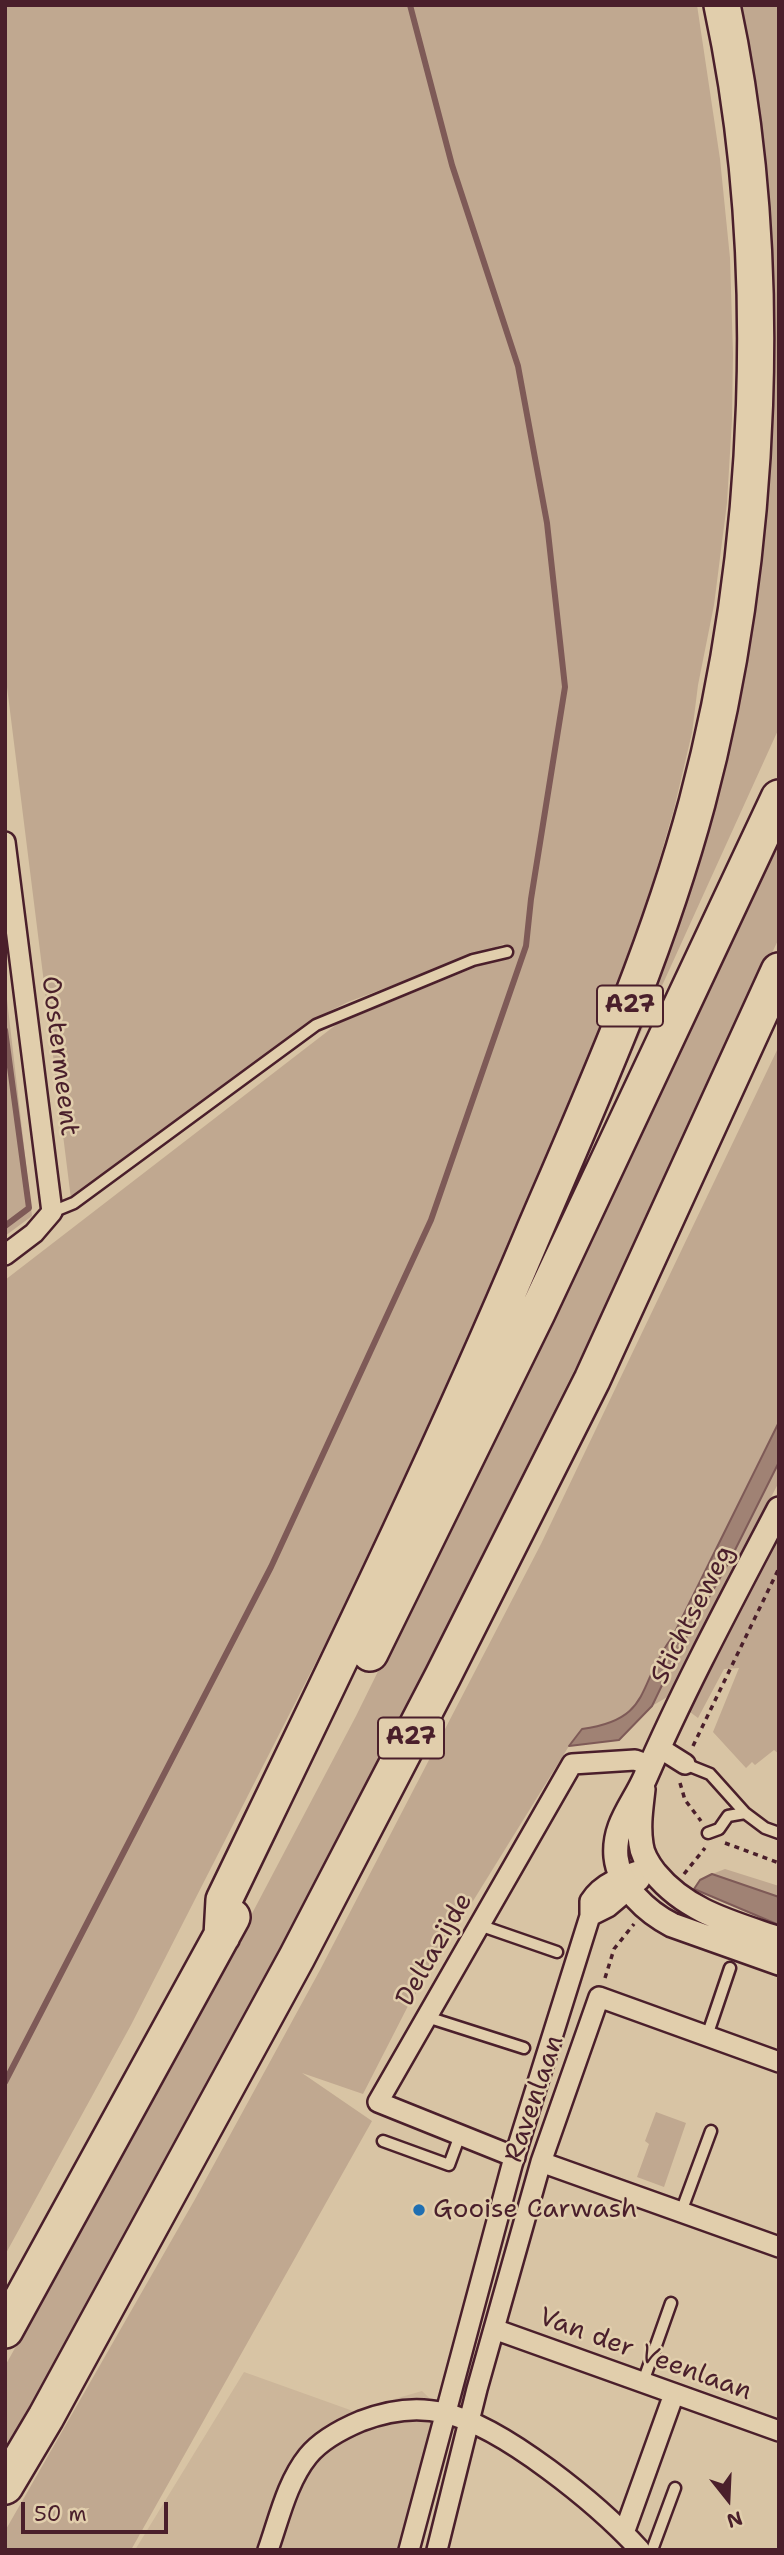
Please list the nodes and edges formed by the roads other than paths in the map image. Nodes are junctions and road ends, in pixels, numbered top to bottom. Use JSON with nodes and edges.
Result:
{"nodes":[{"id":1,"x":722,"y":5,"type":"edge"},
{"id":2,"x":779,"y":798,"type":"edge"},
{"id":3,"x":5,"y":842,"type":"edge"},
{"id":4,"x":507,"y":952,"type":"dead end"},
{"id":5,"x":779,"y":971,"type":"edge"},
{"id":6,"x":52,"y":1212,"type":"junction"},
{"id":7,"x":5,"y":1255,"type":"edge"},
{"id":8,"x":779,"y":1509,"type":"edge"},
{"id":9,"x":650,"y":1764,"type":"junction"},
{"id":10,"x":685,"y":1764,"type":"joint"},
{"id":11,"x":744,"y":1813,"type":"junction"},
{"id":12,"x":708,"y":1833,"type":"road end"},
{"id":13,"x":779,"y":1833,"type":"edge"},
{"id":14,"x":651,"y":1867,"type":"junction"},
{"id":15,"x":627,"y":1883,"type":"junction"},
{"id":16,"x":479,"y":1925,"type":"junction"},
{"id":17,"x":222,"y":1936,"type":"junction"},
{"id":18,"x":779,"y":1939,"type":"edge"},
{"id":19,"x":557,"y":1952,"type":"dead end"},
{"id":20,"x":779,"y":1963,"type":"edge"},
{"id":21,"x":730,"y":1968,"type":"dead end"},
{"id":22,"x":427,"y":2017,"type":"junction"},
{"id":23,"x":707,"y":2036,"type":"junction"},
{"id":24,"x":524,"y":2048,"type":"dead end"},
{"id":25,"x":779,"y":2062,"type":"edge"},
{"id":26,"x":711,"y":2131,"type":"dead end"},
{"id":27,"x":460,"y":2135,"type":"junction"},
{"id":28,"x":383,"y":2141,"type":"dead end"},
{"id":29,"x":515,"y":2157,"type":"junction"},
{"id":30,"x":541,"y":2162,"type":"junction"},
{"id":31,"x":681,"y":2212,"type":"junction"},
{"id":32,"x":779,"y":2247,"type":"edge"},
{"id":33,"x":671,"y":2303,"type":"dead end"},
{"id":34,"x":494,"y":2329,"type":"junction"},
{"id":35,"x":5,"y":2330,"type":"edge"},
{"id":36,"x":643,"y":2382,"type":"junction"},
{"id":37,"x":674,"y":2394,"type":"junction"},
{"id":38,"x":444,"y":2413,"type":"junction"},
{"id":39,"x":469,"y":2422,"type":"junction"},
{"id":40,"x":779,"y":2431,"type":"edge"},
{"id":41,"x":5,"y":2486,"type":"edge"},
{"id":42,"x":675,"y":2488,"type":"dead end"},
{"id":43,"x":624,"y":2533,"type":"junction"},
{"id":44,"x":268,"y":2550,"type":"edge"},
{"id":45,"x":409,"y":2550,"type":"edge"},
{"id":46,"x":437,"y":2550,"type":"edge"},
{"id":47,"x":640,"y":2550,"type":"edge"},
{"id":48,"x":652,"y":2550,"type":"edge"}],
"edges":[{"from":1,"to":17,"type":"highway","number":"A27"},
{"from":2,"to":17,"type":"highway","number":"A27"},
{"from":3,"to":6,"type":"street","name":"Oostermeent"},
{"from":4,"to":6,"type":"lane"},
{"from":5,"to":41,"type":"highway","number":"A27"},
{"from":6,"to":7,"type":"street"},
{"from":8,"to":9,"type":"street","name":"Stichtseweg"},
{"from":9,"to":10,"type":"street"},
{"from":9,"to":14,"type":"street","name":"Stichtseweg"},
{"from":9,"to":15,"type":"street","name":"Stichtseweg"},
{"from":9,"to":16,"type":"street","name":"Deltazijde"},
{"from":10,"to":11,"type":"lane"},
{"from":11,"to":12,"type":"lane"},
{"from":11,"to":13,"type":"lane"},
{"from":14,"to":15,"type":"street"},
{"from":14,"to":18,"type":"street"},
{"from":15,"to":20,"type":"street"},
{"from":15,"to":29,"type":"street"},
{"from":16,"to":19,"type":"lane"},
{"from":16,"to":22,"type":"street","name":"Deltazijde"},
{"from":17,"to":35,"type":"highway","number":"A27"},
{"from":21,"to":23,"type":"lane"},
{"from":22,"to":24,"type":"lane"},
{"from":22,"to":27,"type":"street","name":"Deltazijde"},
{"from":23,"to":25,"type":"street"},
{"from":23,"to":30,"type":"street","name":"Ravenlaan"},
{"from":26,"to":31,"type":"lane"},
{"from":27,"to":28,"type":"lane"},
{"from":27,"to":29,"type":"street","name":"Deltazijde"},
{"from":29,"to":38,"type":"street"},
{"from":30,"to":31,"type":"street"},
{"from":30,"to":34,"type":"street","name":"Ravenlaan"},
{"from":31,"to":32,"type":"street"},
{"from":33,"to":36,"type":"lane"},
{"from":34,"to":36,"type":"street","name":"Van der Veenlaan"},
{"from":34,"to":39,"type":"street","name":"Ravenlaan"},
{"from":36,"to":37,"type":"street","name":"Van der Veenlaan"},
{"from":37,"to":40,"type":"street","name":"Van der Veenlaan"},
{"from":37,"to":43,"type":"street"},
{"from":38,"to":39,"type":"street"},
{"from":38,"to":44,"type":"street"},
{"from":38,"to":45,"type":"street"},
{"from":39,"to":43,"type":"street"},
{"from":39,"to":46,"type":"street","name":"Ravenlaan"},
{"from":42,"to":48,"type":"lane"},
{"from":43,"to":47,"type":"street"}]}
